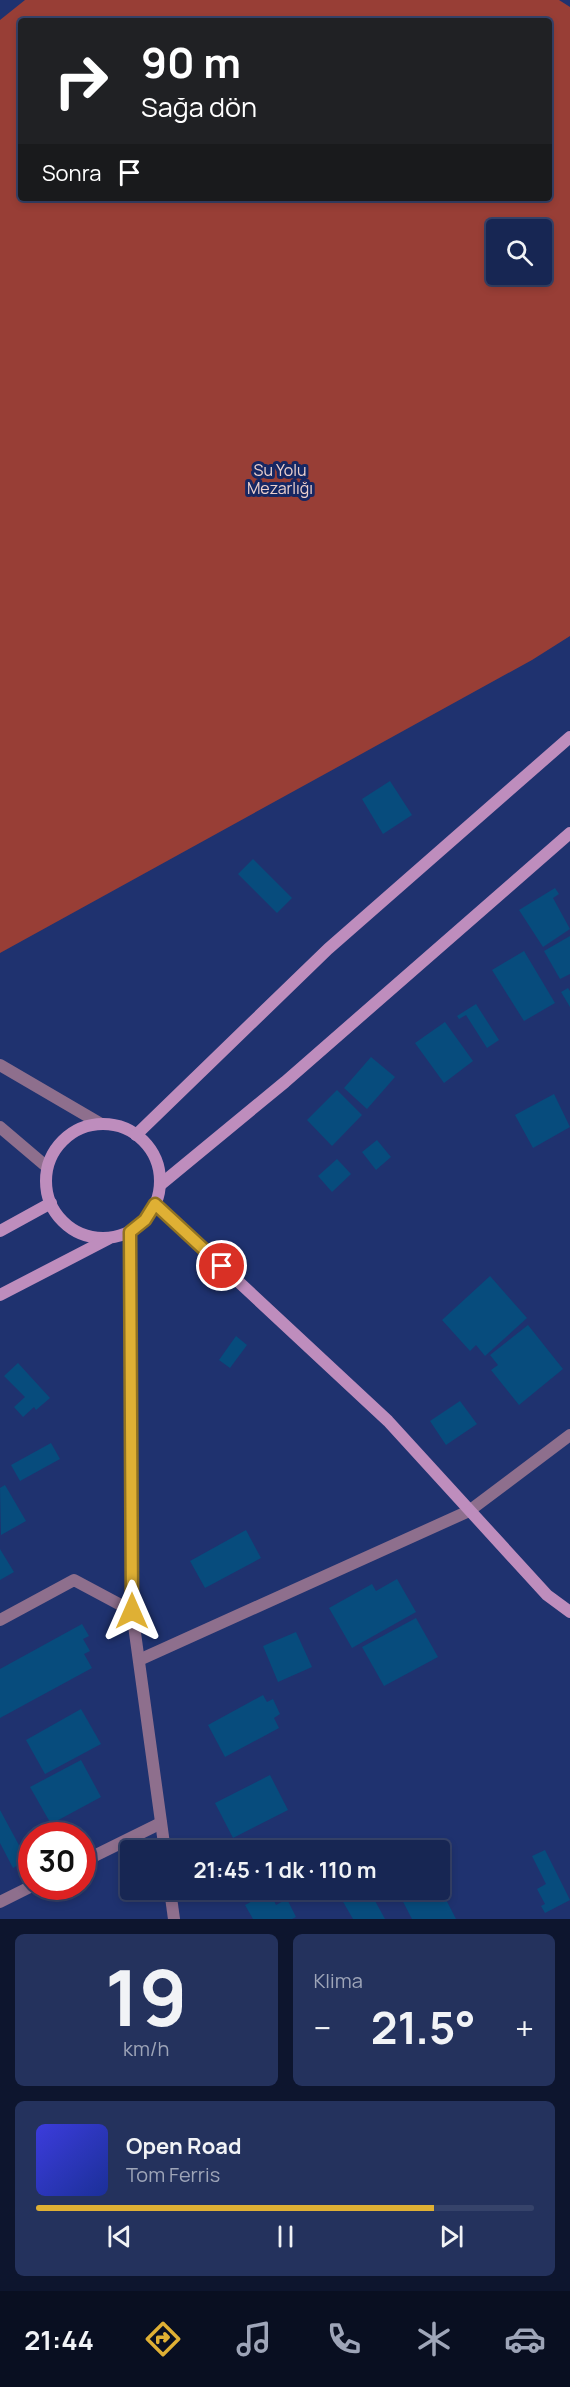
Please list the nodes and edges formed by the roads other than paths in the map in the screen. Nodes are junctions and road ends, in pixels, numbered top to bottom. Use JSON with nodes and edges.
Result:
{"nodes":[{"id":1,"x":570,"y":737,"type":"edge"},
{"id":2,"x":570,"y":833,"type":"edge"},
{"id":3,"x":0,"y":1065,"type":"edge"},
{"id":4,"x":101,"y":1124,"type":"junction"},
{"id":5,"x":0,"y":1127,"type":"edge"},
{"id":6,"x":136,"y":1135,"type":"junction"},
{"id":7,"x":48,"y":1167,"type":"junction"},
{"id":8,"x":160,"y":1185,"type":"junction"},
{"id":9,"x":51,"y":1203,"type":"junction"},
{"id":10,"x":155,"y":1204,"type":"junction"},
{"id":11,"x":0,"y":1231,"type":"edge"},
{"id":12,"x":130,"y":1232,"type":"junction"},
{"id":13,"x":111,"y":1238,"type":"junction"},
{"id":14,"x":0,"y":1295,"type":"edge"},
{"id":15,"x":570,"y":1435,"type":"edge"},
{"id":16,"x":469,"y":1511,"type":"junction"},
{"id":17,"x":132,"y":1611,"type":"junction"},
{"id":18,"x":570,"y":1612,"type":"edge"},
{"id":19,"x":0,"y":1620,"type":"edge"},
{"id":20,"x":139,"y":1660,"type":"junction"},
{"id":21,"x":161,"y":1823,"type":"junction"},
{"id":22,"x":163,"y":1840,"type":"edge"},
{"id":23,"x":96,"y":1855,"type":"edge"},
{"id":24,"x":18,"y":1894,"type":"edge"},
{"id":25,"x":171,"y":1900,"type":"edge"},
{"id":26,"x":0,"y":1902,"type":"edge"},
{"id":27,"x":174,"y":1919,"type":"edge"}],
"edges":[{"from":1,"to":6,"type":"street"},
{"from":2,"to":8,"type":"street"},
{"from":3,"to":4,"type":"street"},
{"from":4,"to":6,"type":"street"},
{"from":4,"to":7,"type":"street"},
{"from":5,"to":7,"type":"street"},
{"from":6,"to":8,"type":"street"},
{"from":7,"to":9,"type":"street"},
{"from":8,"to":10,"type":"street"},
{"from":9,"to":11,"type":"street"},
{"from":9,"to":13,"type":"street"},
{"from":10,"to":12,"type":"street"},
{"from":10,"to":16,"type":"street"},
{"from":12,"to":13,"type":"street"},
{"from":12,"to":17,"type":"street"},
{"from":13,"to":14,"type":"street"},
{"from":15,"to":16,"type":"street"},
{"from":16,"to":18,"type":"street"},
{"from":16,"to":20,"type":"street"},
{"from":17,"to":19,"type":"street"},
{"from":17,"to":20,"type":"street"},
{"from":20,"to":21,"type":"street"},
{"from":21,"to":22,"type":"street"},
{"from":21,"to":23,"type":"street"},
{"from":24,"to":26,"type":"street"},
{"from":25,"to":27,"type":"street"}]}
